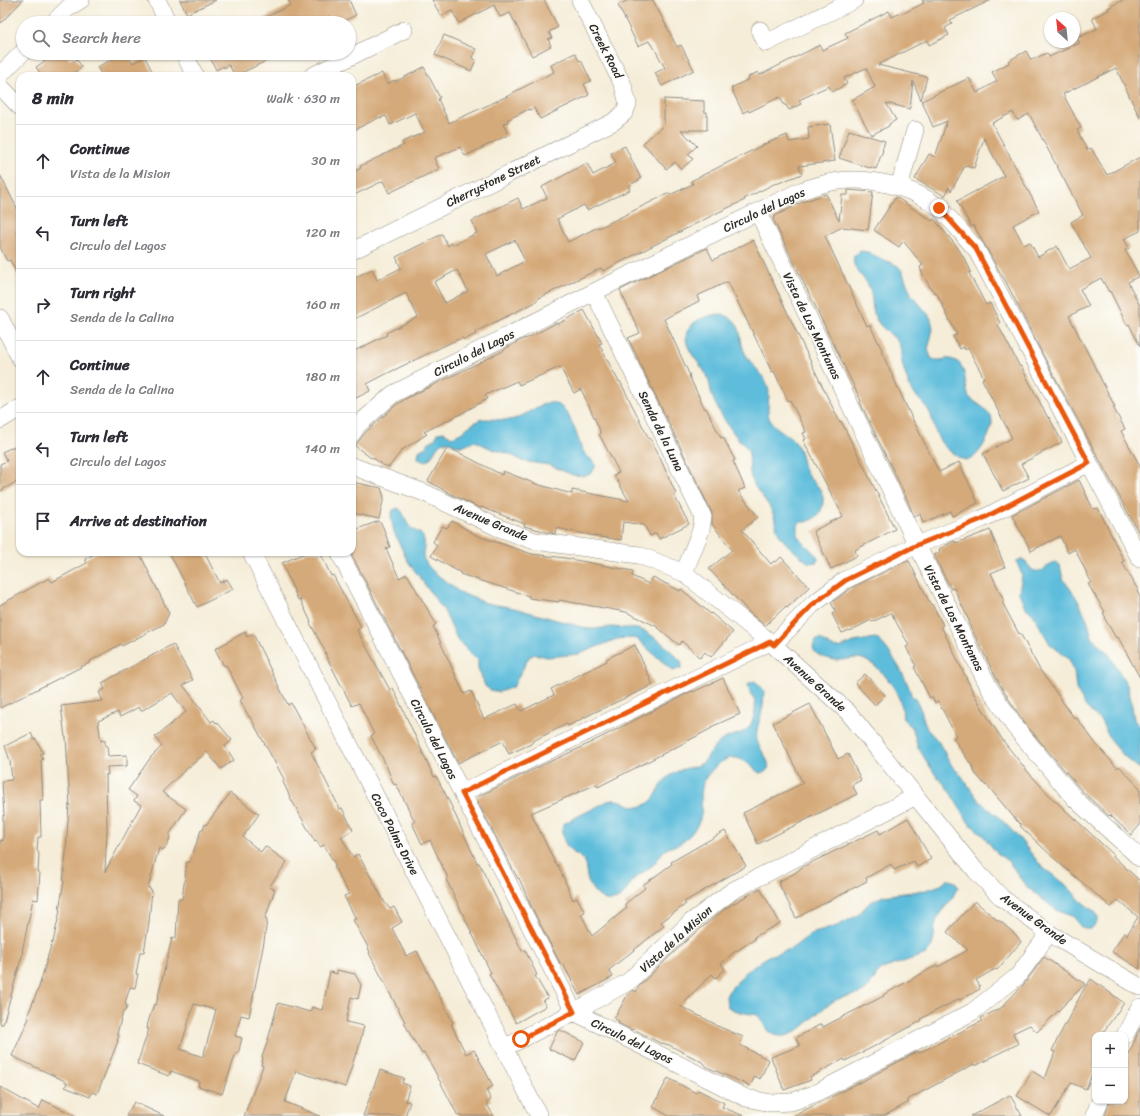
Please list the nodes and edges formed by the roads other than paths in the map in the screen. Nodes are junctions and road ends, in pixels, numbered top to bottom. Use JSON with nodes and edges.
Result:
{"nodes":[{"id":1,"x":82,"y":0,"type":"edge"},
{"id":2,"x":156,"y":0,"type":"edge"},
{"id":3,"x":580,"y":0,"type":"edge"},
{"id":4,"x":854,"y":0,"type":"edge"},
{"id":5,"x":60,"y":16,"type":"edge"},
{"id":6,"x":164,"y":16,"type":"edge"},
{"id":7,"x":404,"y":30,"type":"dead end"},
{"id":8,"x":760,"y":30,"type":"dead end"},
{"id":9,"x":356,"y":54,"type":"edge"},
{"id":10,"x":16,"y":59,"type":"edge"},
{"id":11,"x":187,"y":60,"type":"edge"},
{"id":12,"x":344,"y":60,"type":"edge"},
{"id":13,"x":193,"y":72,"type":"edge"},
{"id":14,"x":320,"y":72,"type":"edge"},
{"id":15,"x":0,"y":75,"type":"edge"},
{"id":16,"x":0,"y":86,"type":"edge"},
{"id":17,"x":16,"y":103,"type":"edge"},
{"id":18,"x":628,"y":104,"type":"joint"},
{"id":19,"x":915,"y":130,"type":"dead end"},
{"id":20,"x":899,"y":187,"type":"junction"},
{"id":21,"x":758,"y":212,"type":"junction"},
{"id":22,"x":356,"y":249,"type":"edge"},
{"id":23,"x":594,"y":292,"type":"junction"},
{"id":24,"x":0,"y":318,"type":"edge"},
{"id":25,"x":16,"y":350,"type":"edge"},
{"id":26,"x":16,"y":410,"type":"edge"},
{"id":27,"x":0,"y":420,"type":"edge"},
{"id":28,"x":356,"y":428,"type":"edge"},
{"id":29,"x":1089,"y":463,"type":"junction"},
{"id":30,"x":356,"y":467,"type":"edge"},
{"id":31,"x":917,"y":545,"type":"junction"},
{"id":32,"x":253,"y":556,"type":"edge"},
{"id":33,"x":341,"y":556,"type":"edge"},
{"id":34,"x":1140,"y":559,"type":"edge"},
{"id":35,"x":684,"y":573,"type":"junction"},
{"id":36,"x":772,"y":644,"type":"junction"},
{"id":37,"x":462,"y":793,"type":"junction"},
{"id":38,"x":916,"y":796,"type":"junction"},
{"id":39,"x":1140,"y":858,"type":"edge"},
{"id":40,"x":1049,"y":933,"type":"junction"},
{"id":41,"x":1140,"y":987,"type":"edge"},
{"id":42,"x":1140,"y":1007,"type":"edge"},
{"id":43,"x":574,"y":1012,"type":"junction"},
{"id":44,"x":1127,"y":1032,"type":"edge"},
{"id":45,"x":504,"y":1048,"type":"junction"},
{"id":46,"x":1099,"y":1104,"type":"edge"},
{"id":47,"x":539,"y":1116,"type":"edge"},
{"id":48,"x":1094,"y":1116,"type":"edge"}],
"edges":[{"from":1,"to":5,"type":"street"},
{"from":2,"to":6,"type":"street"},
{"from":3,"to":18,"type":"street","name":"Creek Road"},
{"from":4,"to":8,"type":"street"},
{"from":7,"to":9,"type":"street"},
{"from":10,"to":15,"type":"street"},
{"from":11,"to":13,"type":"street"},
{"from":12,"to":14,"type":"street"},
{"from":16,"to":17,"type":"street"},
{"from":18,"to":22,"type":"street","name":"Cherrystone Street"},
{"from":19,"to":20,"type":"street"},
{"from":20,"to":21,"type":"street","name":"Circulo del Lagos"},
{"from":20,"to":29,"type":"street","name":"Circulo del Lagos"},
{"from":21,"to":23,"type":"street","name":"Circulo del Lagos"},
{"from":21,"to":31,"type":"street","name":"Vista de Los Montanas"},
{"from":23,"to":28,"type":"street","name":"Circulo del Lagos"},
{"from":23,"to":35,"type":"street","name":"Senda de la Luna"},
{"from":24,"to":25,"type":"street"},
{"from":26,"to":27,"type":"street"},
{"from":29,"to":31,"type":"street"},
{"from":29,"to":34,"type":"street","name":"Circulo del Lagos"},
{"from":30,"to":35,"type":"street","name":"Avenue Grande"},
{"from":31,"to":36,"type":"street"},
{"from":31,"to":39,"type":"street","name":"Vista de Los Montanas"},
{"from":32,"to":45,"type":"street","name":"Coco Palms Drive"},
{"from":33,"to":37,"type":"street","name":"Circulo del Lagos"},
{"from":35,"to":36,"type":"street","name":"Avenue Grande"},
{"from":36,"to":37,"type":"street"},
{"from":36,"to":38,"type":"street","name":"Avenue Grande"},
{"from":37,"to":43,"type":"street","name":"Circulo del Lagos"},
{"from":38,"to":40,"type":"street","name":"Avenue Grande"},
{"from":38,"to":43,"type":"street","name":"Vista de la Mision"},
{"from":40,"to":41,"type":"street","name":"Avenue Grande"},
{"from":40,"to":43,"type":"street","name":"Circulo del Lagos"},
{"from":42,"to":44,"type":"street"},
{"from":43,"to":45,"type":"street","name":"Vista de la Mision"},
{"from":45,"to":47,"type":"street","name":"Coco Palms Drive"},
{"from":46,"to":48,"type":"street"}]}
